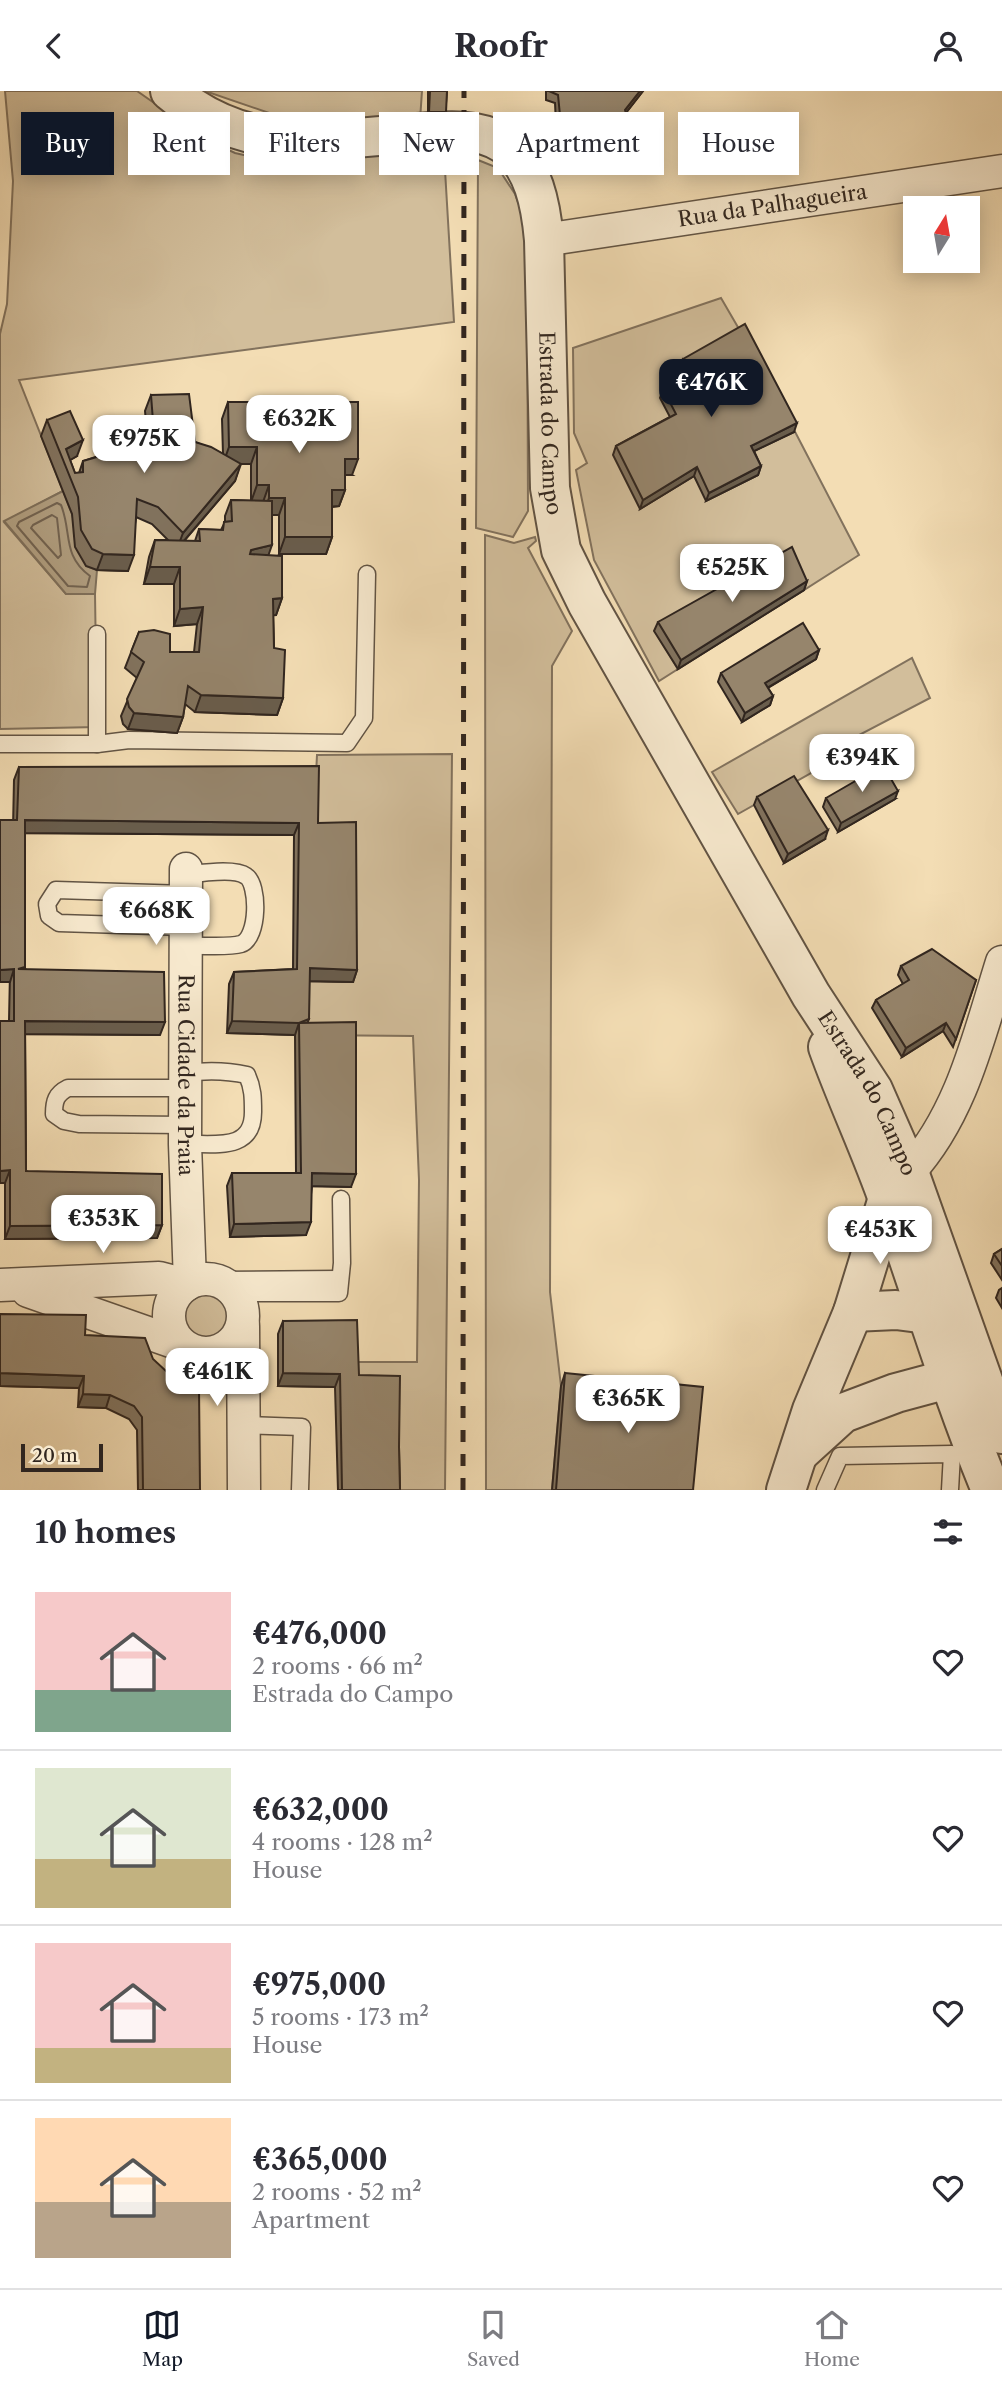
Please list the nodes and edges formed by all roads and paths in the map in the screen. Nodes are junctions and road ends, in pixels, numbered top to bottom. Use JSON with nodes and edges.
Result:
{"nodes":[{"id":1,"x":170,"y":91,"type":"edge"},
{"id":2,"x":1002,"y":171,"type":"edge"},
{"id":3,"x":544,"y":240,"type":"junction"},
{"id":4,"x":367,"y":574,"type":"dead end"},
{"id":5,"x":97,"y":634,"type":"dead end"},
{"id":6,"x":0,"y":744,"type":"edge"},
{"id":7,"x":97,"y":744,"type":"junction"},
{"id":8,"x":186,"y":879,"type":"junction"},
{"id":9,"x":186,"y":937,"type":"junction"},
{"id":10,"x":1002,"y":962,"type":"edge"},
{"id":11,"x":185,"y":1081,"type":"junction"},
{"id":12,"x":185,"y":1134,"type":"junction"},
{"id":13,"x":899,"y":1185,"type":"junction"},
{"id":14,"x":341,"y":1199,"type":"dead end"},
{"id":15,"x":338,"y":1279,"type":"junction"},
{"id":16,"x":7,"y":1285,"type":"edge"},
{"id":17,"x":207,"y":1285,"type":"junction"},
{"id":18,"x":853,"y":1312,"type":"junction"},
{"id":19,"x":928,"y":1314,"type":"junction"},
{"id":20,"x":243,"y":1326,"type":"junction"},
{"id":21,"x":969,"y":1339,"type":"junction"},
{"id":22,"x":183,"y":1345,"type":"junction"},
{"id":23,"x":948,"y":1378,"type":"junction"},
{"id":24,"x":243,"y":1425,"type":"junction"},
{"id":25,"x":1002,"y":1434,"type":"edge"},
{"id":26,"x":798,"y":1454,"type":"junction"},
{"id":27,"x":243,"y":1490,"type":"edge"},
{"id":28,"x":300,"y":1490,"type":"edge"},
{"id":29,"x":786,"y":1490,"type":"edge"},
{"id":30,"x":825,"y":1490,"type":"edge"},
{"id":31,"x":950,"y":1490,"type":"edge"},
{"id":32,"x":991,"y":1490,"type":"edge"}],
"edges":[{"from":1,"to":3,"type":"street","name":"Estrada do Campo"},
{"from":2,"to":3,"type":"street","name":"Rua da Palhagueira"},
{"from":3,"to":13,"type":"street","name":"Estrada do Campo"},
{"from":4,"to":7,"type":"lane"},
{"from":5,"to":7,"type":"lane"},
{"from":6,"to":7,"type":"lane"},
{"from":8,"to":9,"type":"street","name":"Rua Cidade da Praia"},
{"from":8,"to":9,"type":"lane"},
{"from":8,"to":9,"type":"lane"},
{"from":9,"to":11,"type":"street","name":"Rua Cidade da Praia"},
{"from":10,"to":13,"type":"street"},
{"from":11,"to":12,"type":"street","name":"Rua Cidade da Praia"},
{"from":11,"to":12,"type":"lane"},
{"from":11,"to":12,"type":"lane"},
{"from":12,"to":17,"type":"street","name":"Rua Cidade da Praia"},
{"from":13,"to":18,"type":"street"},
{"from":13,"to":19,"type":"street","name":"Estrada do Campo"},
{"from":13,"to":21,"type":"street","name":"Estrada do Campo"},
{"from":14,"to":15,"type":"lane"},
{"from":15,"to":17,"type":"lane"},
{"from":15,"to":17,"type":"lane"},
{"from":16,"to":17,"type":"street"},
{"from":16,"to":22,"type":"street"},
{"from":17,"to":20,"type":"street"},
{"from":17,"to":22,"type":"street"},
{"from":18,"to":19,"type":"street"},
{"from":18,"to":26,"type":"street"},
{"from":19,"to":21,"type":"street"},
{"from":19,"to":23,"type":"street","name":"Estrada do Campo"},
{"from":20,"to":22,"type":"street"},
{"from":20,"to":24,"type":"street"},
{"from":21,"to":23,"type":"street"},
{"from":21,"to":25,"type":"street","name":"Estrada do Campo"},
{"from":23,"to":26,"type":"street"},
{"from":23,"to":32,"type":"street","name":"Estrada do Campo"},
{"from":24,"to":27,"type":"street"},
{"from":24,"to":28,"type":"lane"},
{"from":26,"to":29,"type":"street"},
{"from":30,"to":31,"type":"lane"}]}
